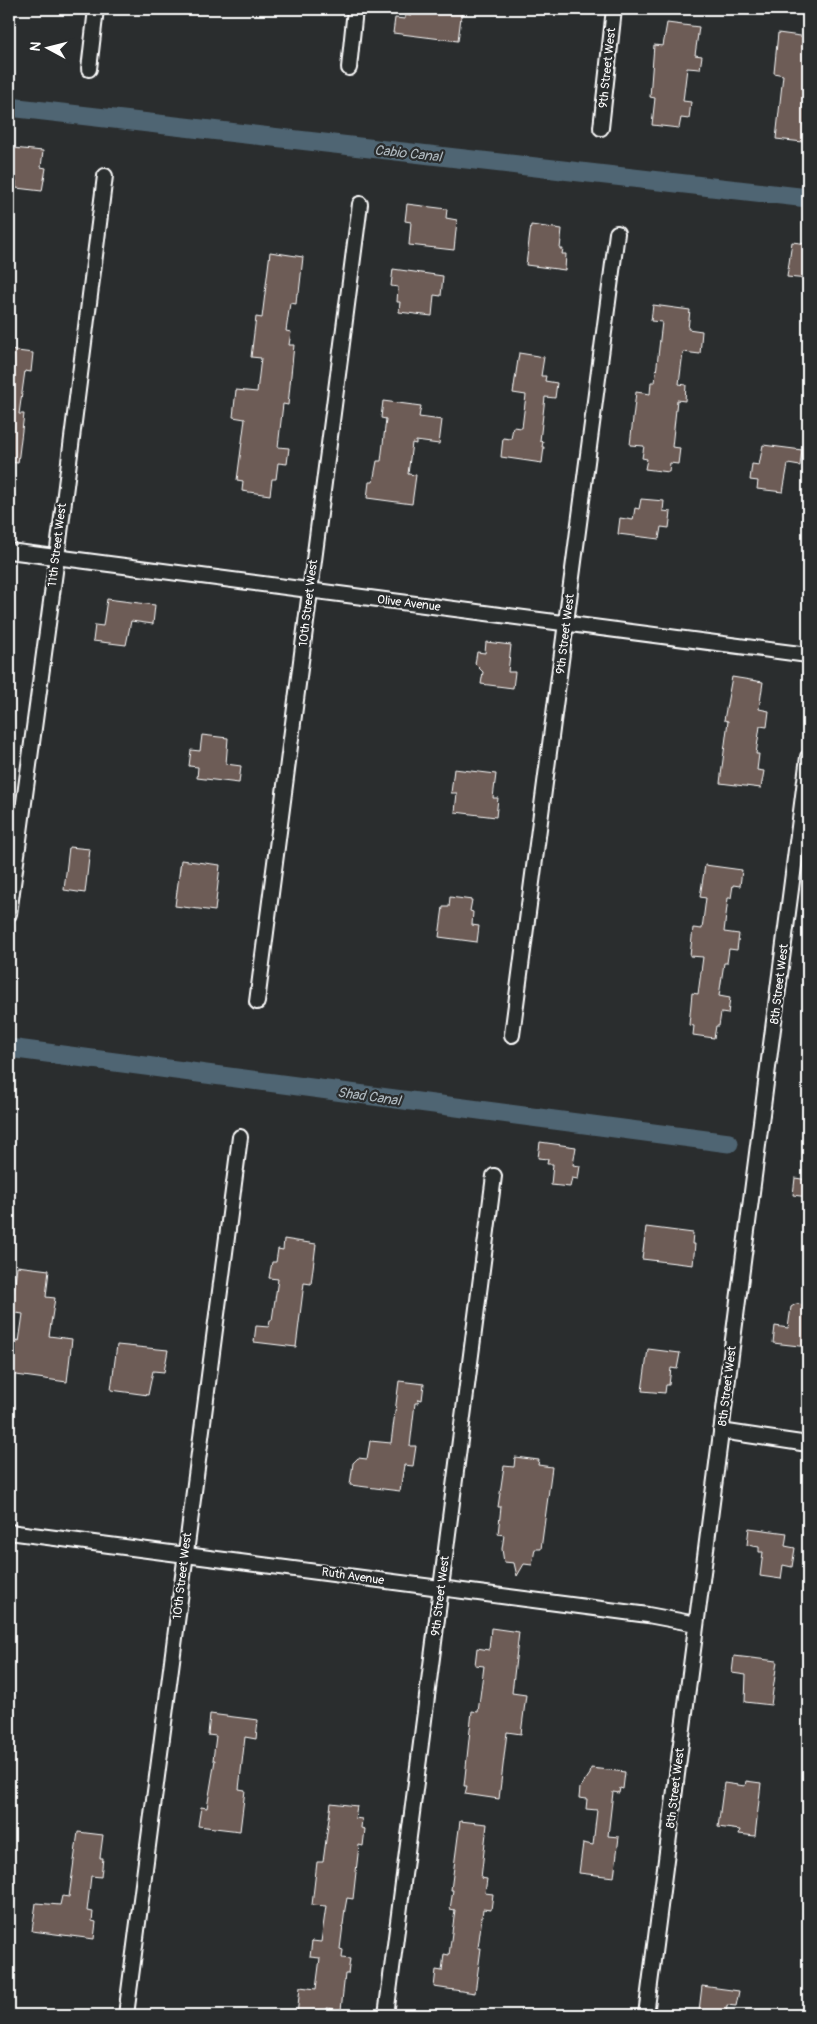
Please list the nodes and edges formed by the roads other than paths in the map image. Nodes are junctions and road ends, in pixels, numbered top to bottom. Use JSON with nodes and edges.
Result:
{"nodes":[{"id":1,"x":96,"y":9,"type":"edge"},
{"id":2,"x":355,"y":9,"type":"edge"},
{"id":3,"x":614,"y":9,"type":"edge"},
{"id":4,"x":349,"y":68,"type":"dead end"},
{"id":5,"x":89,"y":69,"type":"dead end"},
{"id":6,"x":601,"y":128,"type":"dead end"},
{"id":7,"x":105,"y":176,"type":"dead end"},
{"id":8,"x":360,"y":204,"type":"dead end"},
{"id":9,"x":618,"y":233,"type":"dead end"},
{"id":10,"x":9,"y":551,"type":"edge"},
{"id":11,"x":57,"y":557,"type":"junction"},
{"id":12,"x":310,"y":590,"type":"junction"},
{"id":13,"x":566,"y":623,"type":"junction"},
{"id":14,"x":808,"y":655,"type":"edge"},
{"id":15,"x":808,"y":757,"type":"edge"},
{"id":16,"x":9,"y":914,"type":"edge"},
{"id":17,"x":257,"y":1002,"type":"dead end"},
{"id":18,"x":512,"y":1034,"type":"dead end"},
{"id":19,"x":240,"y":1137,"type":"dead end"},
{"id":20,"x":494,"y":1176,"type":"dead end"},
{"id":21,"x":721,"y":1432,"type":"junction"},
{"id":22,"x":808,"y":1444,"type":"edge"},
{"id":23,"x":9,"y":1532,"type":"edge"},
{"id":24,"x":185,"y":1554,"type":"junction"},
{"id":25,"x":441,"y":1588,"type":"junction"},
{"id":26,"x":696,"y":1624,"type":"junction"},
{"id":27,"x":126,"y":2015,"type":"edge"},
{"id":28,"x":386,"y":2015,"type":"edge"},
{"id":29,"x":646,"y":2015,"type":"edge"}],
"edges":[{"from":1,"to":5,"type":"street"},
{"from":2,"to":4,"type":"street"},
{"from":3,"to":6,"type":"street","name":"9th Street West"},
{"from":7,"to":11,"type":"street","name":"11th Street West"},
{"from":8,"to":12,"type":"street","name":"10th Street West"},
{"from":9,"to":13,"type":"street","name":"9th Street West"},
{"from":10,"to":11,"type":"street","name":"Olive Avenue"},
{"from":11,"to":12,"type":"street","name":"Olive Avenue"},
{"from":11,"to":16,"type":"street","name":"11th Street West"},
{"from":12,"to":13,"type":"street","name":"Olive Avenue"},
{"from":12,"to":17,"type":"street","name":"10th Street West"},
{"from":13,"to":14,"type":"street","name":"Olive Avenue"},
{"from":13,"to":18,"type":"street","name":"9th Street West"},
{"from":15,"to":21,"type":"street","name":"8th Street West"},
{"from":19,"to":24,"type":"street","name":"10th Street West"},
{"from":20,"to":25,"type":"street","name":"9th Street West"},
{"from":21,"to":22,"type":"street"},
{"from":21,"to":26,"type":"street","name":"8th Street West"},
{"from":23,"to":24,"type":"street","name":"Ruth Avenue"},
{"from":24,"to":25,"type":"street","name":"Ruth Avenue"},
{"from":24,"to":27,"type":"street","name":"10th Street West"},
{"from":25,"to":26,"type":"street","name":"Ruth Avenue"},
{"from":25,"to":28,"type":"street","name":"9th Street West"},
{"from":26,"to":29,"type":"street","name":"8th Street West"}]}
